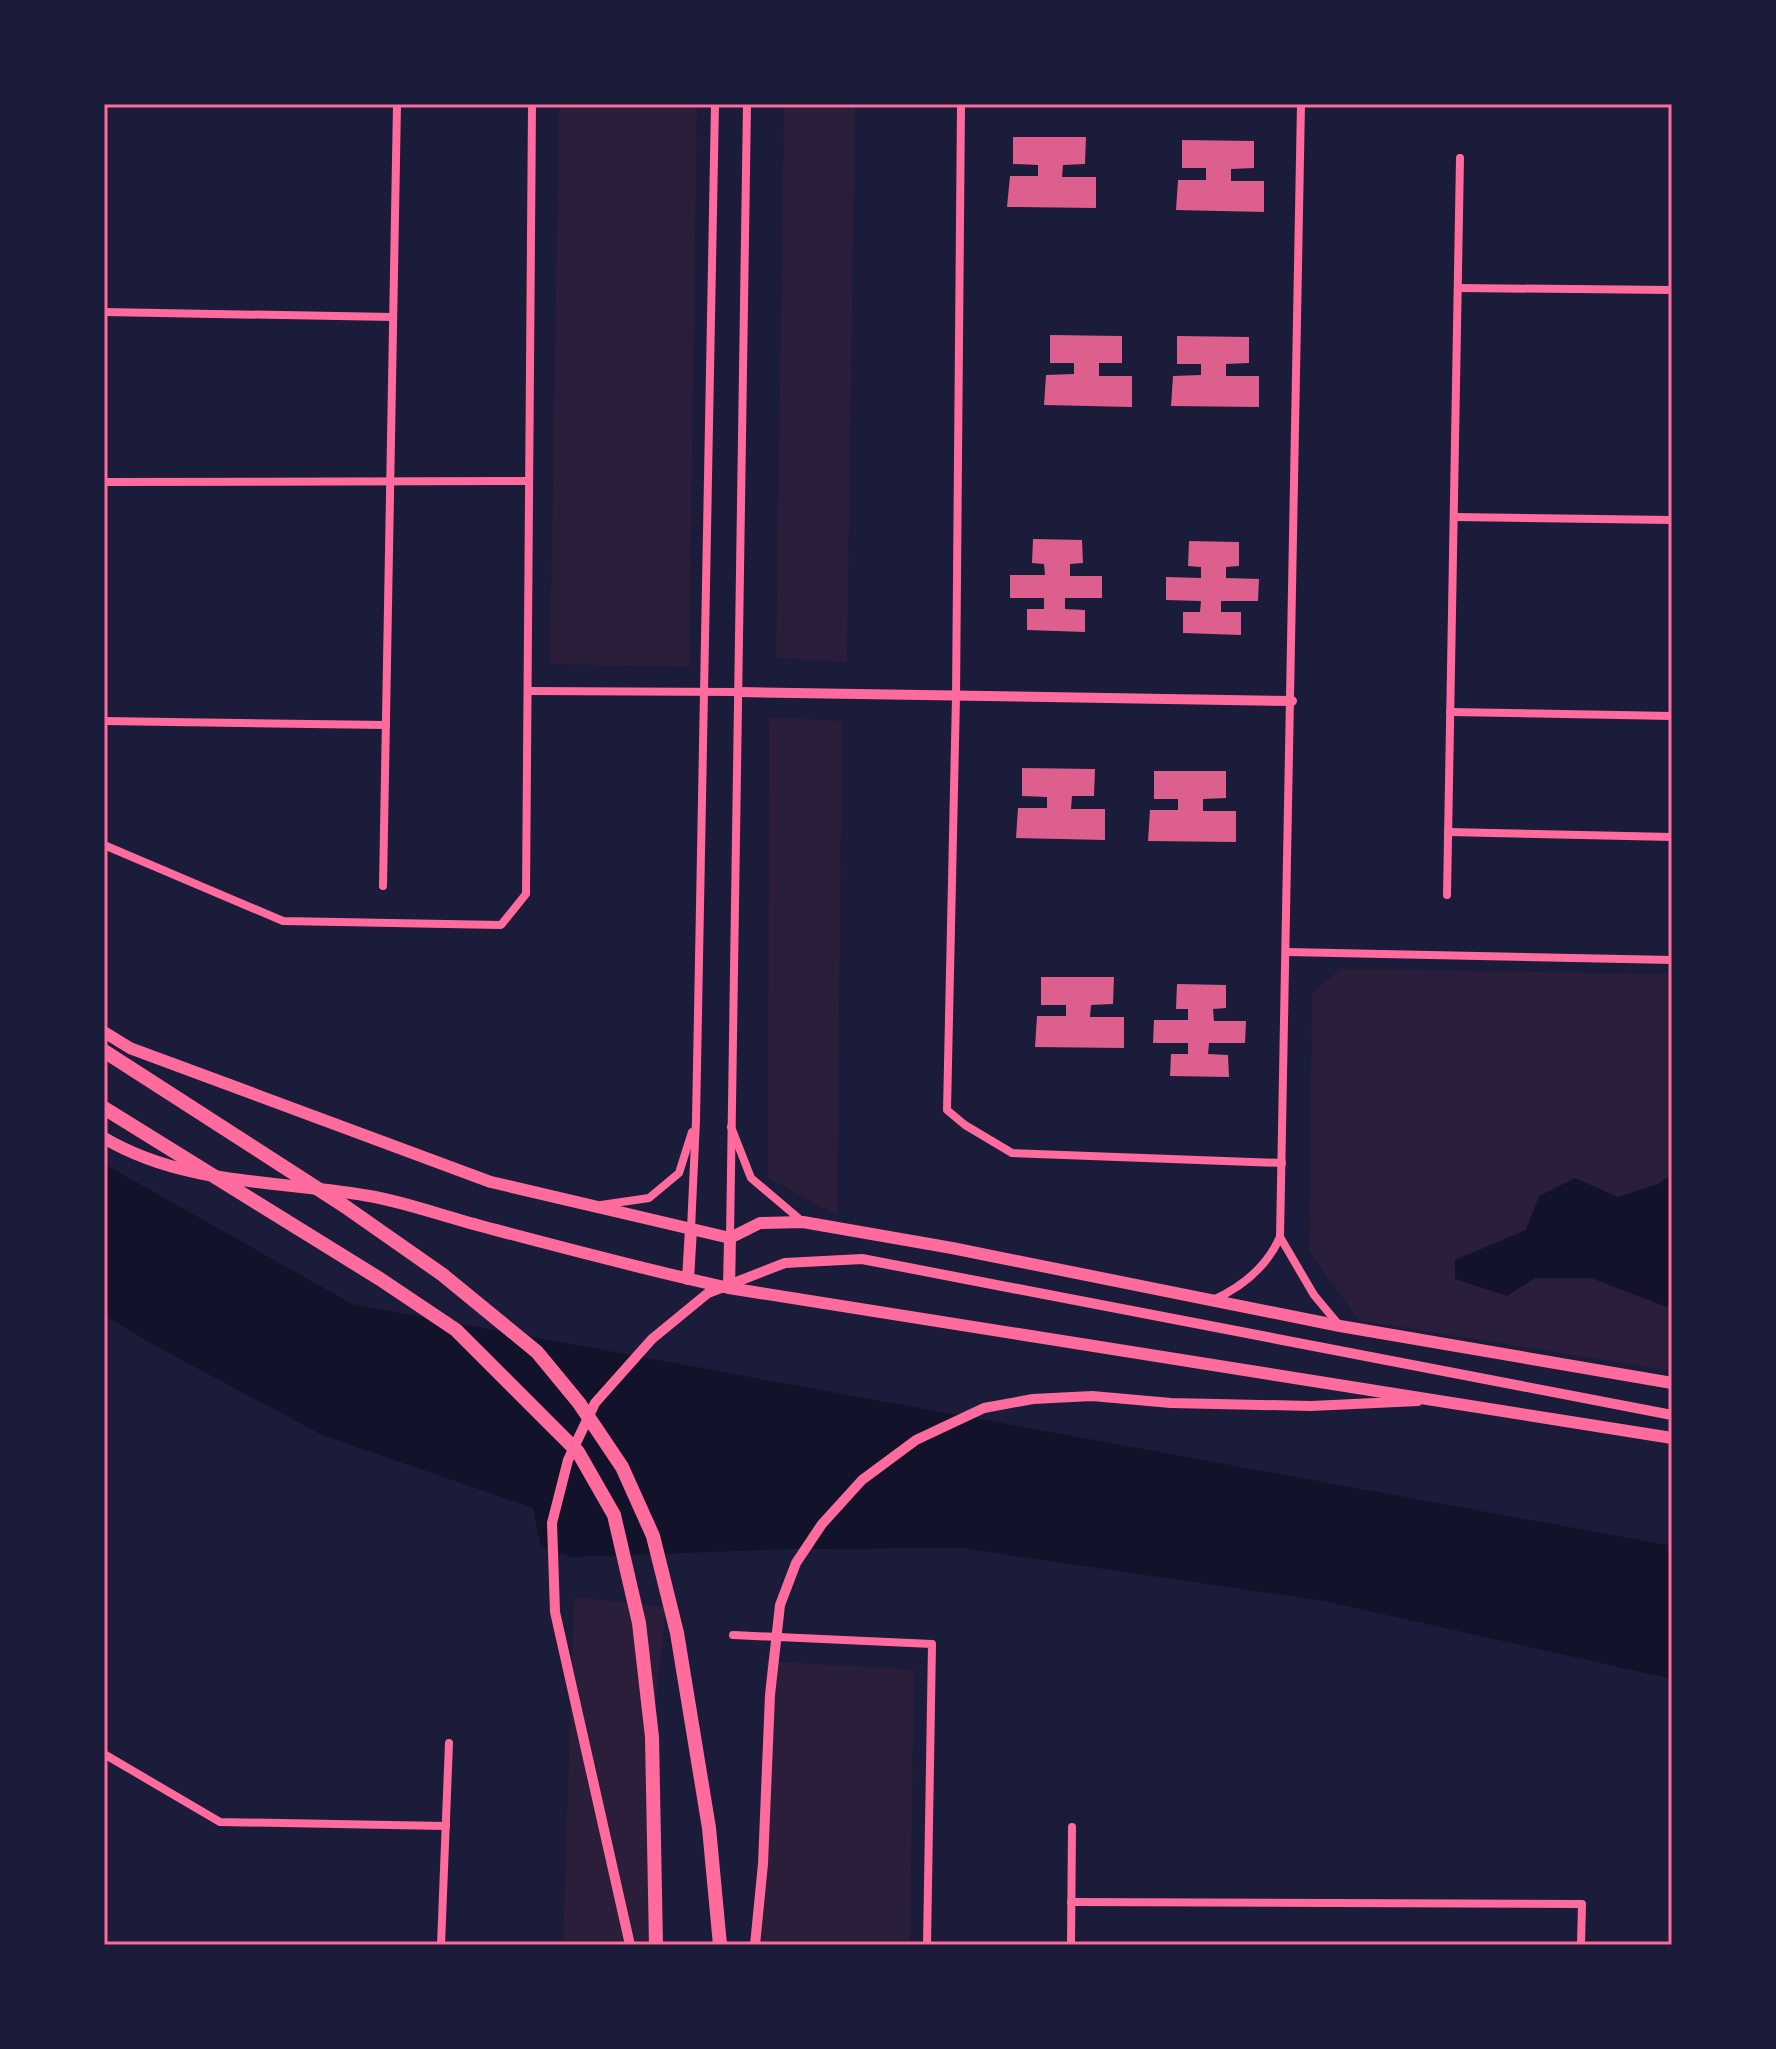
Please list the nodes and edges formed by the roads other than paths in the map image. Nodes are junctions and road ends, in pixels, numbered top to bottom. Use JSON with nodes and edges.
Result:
{"nodes":[{"id":1,"x":397,"y":104,"type":"edge"},
{"id":2,"x":532,"y":104,"type":"edge"},
{"id":3,"x":715,"y":104,"type":"edge"},
{"id":4,"x":747,"y":104,"type":"edge"},
{"id":5,"x":961,"y":104,"type":"edge"},
{"id":6,"x":1301,"y":104,"type":"edge"},
{"id":7,"x":1460,"y":158,"type":"dead end"},
{"id":8,"x":1458,"y":288,"type":"junction"},
{"id":9,"x":1672,"y":290,"type":"edge"},
{"id":10,"x":104,"y":312,"type":"edge"},
{"id":11,"x":393,"y":317,"type":"junction"},
{"id":12,"x":528,"y":481,"type":"junction"},
{"id":13,"x":104,"y":482,"type":"edge"},
{"id":14,"x":390,"y":483,"type":"junction"},
{"id":15,"x":1454,"y":517,"type":"junction"},
{"id":16,"x":1672,"y":520,"type":"edge"},
{"id":17,"x":528,"y":691,"type":"junction"},
{"id":18,"x":738,"y":692,"type":"junction"},
{"id":19,"x":704,"y":693,"type":"junction"},
{"id":20,"x":956,"y":697,"type":"junction"},
{"id":21,"x":1292,"y":701,"type":"junction"},
{"id":22,"x":1450,"y":712,"type":"junction"},
{"id":23,"x":1672,"y":716,"type":"edge"},
{"id":24,"x":104,"y":721,"type":"edge"},
{"id":25,"x":386,"y":725,"type":"junction"},
{"id":26,"x":1448,"y":832,"type":"junction"},
{"id":27,"x":1672,"y":837,"type":"edge"},
{"id":28,"x":104,"y":845,"type":"edge"},
{"id":29,"x":383,"y":886,"type":"dead end"},
{"id":30,"x":1447,"y":895,"type":"dead end"},
{"id":31,"x":1287,"y":952,"type":"junction"},
{"id":32,"x":1672,"y":960,"type":"edge"},
{"id":33,"x":104,"y":1032,"type":"edge"},
{"id":34,"x":104,"y":1051,"type":"edge"},
{"id":35,"x":104,"y":1108,"type":"edge"},
{"id":36,"x":696,"y":1120,"type":"junction"},
{"id":37,"x":730,"y":1123,"type":"junction"},
{"id":38,"x":104,"y":1138,"type":"edge"},
{"id":39,"x":1282,"y":1163,"type":"junction"},
{"id":40,"x":593,"y":1206,"type":"junction"},
{"id":41,"x":803,"y":1222,"type":"junction"},
{"id":42,"x":691,"y":1229,"type":"junction"},
{"id":43,"x":1280,"y":1237,"type":"junction"},
{"id":44,"x":730,"y":1238,"type":"junction"},
{"id":45,"x":688,"y":1279,"type":"junction"},
{"id":46,"x":729,"y":1288,"type":"junction"},
{"id":47,"x":1212,"y":1300,"type":"junction"},
{"id":48,"x":1340,"y":1326,"type":"junction"},
{"id":49,"x":1672,"y":1383,"type":"edge"},
{"id":50,"x":1437,"y":1400,"type":"junction"},
{"id":51,"x":1672,"y":1415,"type":"edge"},
{"id":52,"x":1672,"y":1438,"type":"edge"},
{"id":53,"x":733,"y":1635,"type":"dead end"},
{"id":54,"x":449,"y":1743,"type":"dead end"},
{"id":55,"x":104,"y":1754,"type":"edge"},
{"id":56,"x":446,"y":1826,"type":"junction"},
{"id":57,"x":1072,"y":1827,"type":"dead end"},
{"id":58,"x":1071,"y":1902,"type":"junction"},
{"id":59,"x":441,"y":1945,"type":"edge"},
{"id":60,"x":630,"y":1945,"type":"edge"},
{"id":61,"x":656,"y":1945,"type":"edge"},
{"id":62,"x":720,"y":1945,"type":"edge"},
{"id":63,"x":755,"y":1945,"type":"edge"},
{"id":64,"x":927,"y":1945,"type":"edge"},
{"id":65,"x":1071,"y":1945,"type":"edge"},
{"id":66,"x":1581,"y":1945,"type":"edge"}],
"edges":[{"from":1,"to":11,"type":"street"},
{"from":2,"to":12,"type":"street"},
{"from":3,"to":19,"type":"street"},
{"from":4,"to":18,"type":"street"},
{"from":5,"to":20,"type":"street"},
{"from":6,"to":21,"type":"street"},
{"from":7,"to":8,"type":"street"},
{"from":8,"to":9,"type":"street"},
{"from":8,"to":15,"type":"street"},
{"from":10,"to":11,"type":"street"},
{"from":11,"to":14,"type":"street"},
{"from":12,"to":14,"type":"street"},
{"from":12,"to":17,"type":"street"},
{"from":13,"to":14,"type":"street"},
{"from":14,"to":25,"type":"street"},
{"from":15,"to":16,"type":"street"},
{"from":15,"to":22,"type":"street"},
{"from":17,"to":19,"type":"street"},
{"from":17,"to":28,"type":"street"},
{"from":18,"to":19,"type":"street"},
{"from":18,"to":20,"type":"street"},
{"from":18,"to":37,"type":"street"},
{"from":19,"to":36,"type":"street"},
{"from":20,"to":21,"type":"street"},
{"from":20,"to":39,"type":"street"},
{"from":21,"to":31,"type":"street"},
{"from":22,"to":23,"type":"street"},
{"from":22,"to":26,"type":"street"},
{"from":24,"to":25,"type":"street"},
{"from":25,"to":29,"type":"street"},
{"from":26,"to":27,"type":"street"},
{"from":26,"to":30,"type":"street"},
{"from":31,"to":32,"type":"street"},
{"from":31,"to":39,"type":"street"},
{"from":33,"to":40,"type":"main road"},
{"from":34,"to":62,"type":"main road"},
{"from":35,"to":61,"type":"main road"},
{"from":36,"to":40,"type":"street"},
{"from":36,"to":42,"type":"street"},
{"from":37,"to":41,"type":"street"},
{"from":37,"to":44,"type":"street"},
{"from":38,"to":45,"type":"main road"},
{"from":39,"to":43,"type":"street"},
{"from":40,"to":42,"type":"main road"},
{"from":41,"to":44,"type":"main road"},
{"from":41,"to":47,"type":"main road"},
{"from":42,"to":44,"type":"main road"},
{"from":42,"to":45,"type":"main road"},
{"from":43,"to":47,"type":"street"},
{"from":43,"to":48,"type":"street"},
{"from":44,"to":46,"type":"main road"},
{"from":45,"to":46,"type":"main road"},
{"from":46,"to":50,"type":"main road"},
{"from":47,"to":48,"type":"main road"},
{"from":48,"to":49,"type":"main road"},
{"from":50,"to":52,"type":"main road"},
{"from":50,"to":63,"type":"street"},
{"from":51,"to":60,"type":"street"},
{"from":53,"to":64,"type":"street"},
{"from":54,"to":56,"type":"street"},
{"from":55,"to":56,"type":"street"},
{"from":56,"to":59,"type":"street"},
{"from":57,"to":58,"type":"street"},
{"from":58,"to":65,"type":"street"},
{"from":58,"to":66,"type":"street"}]}
